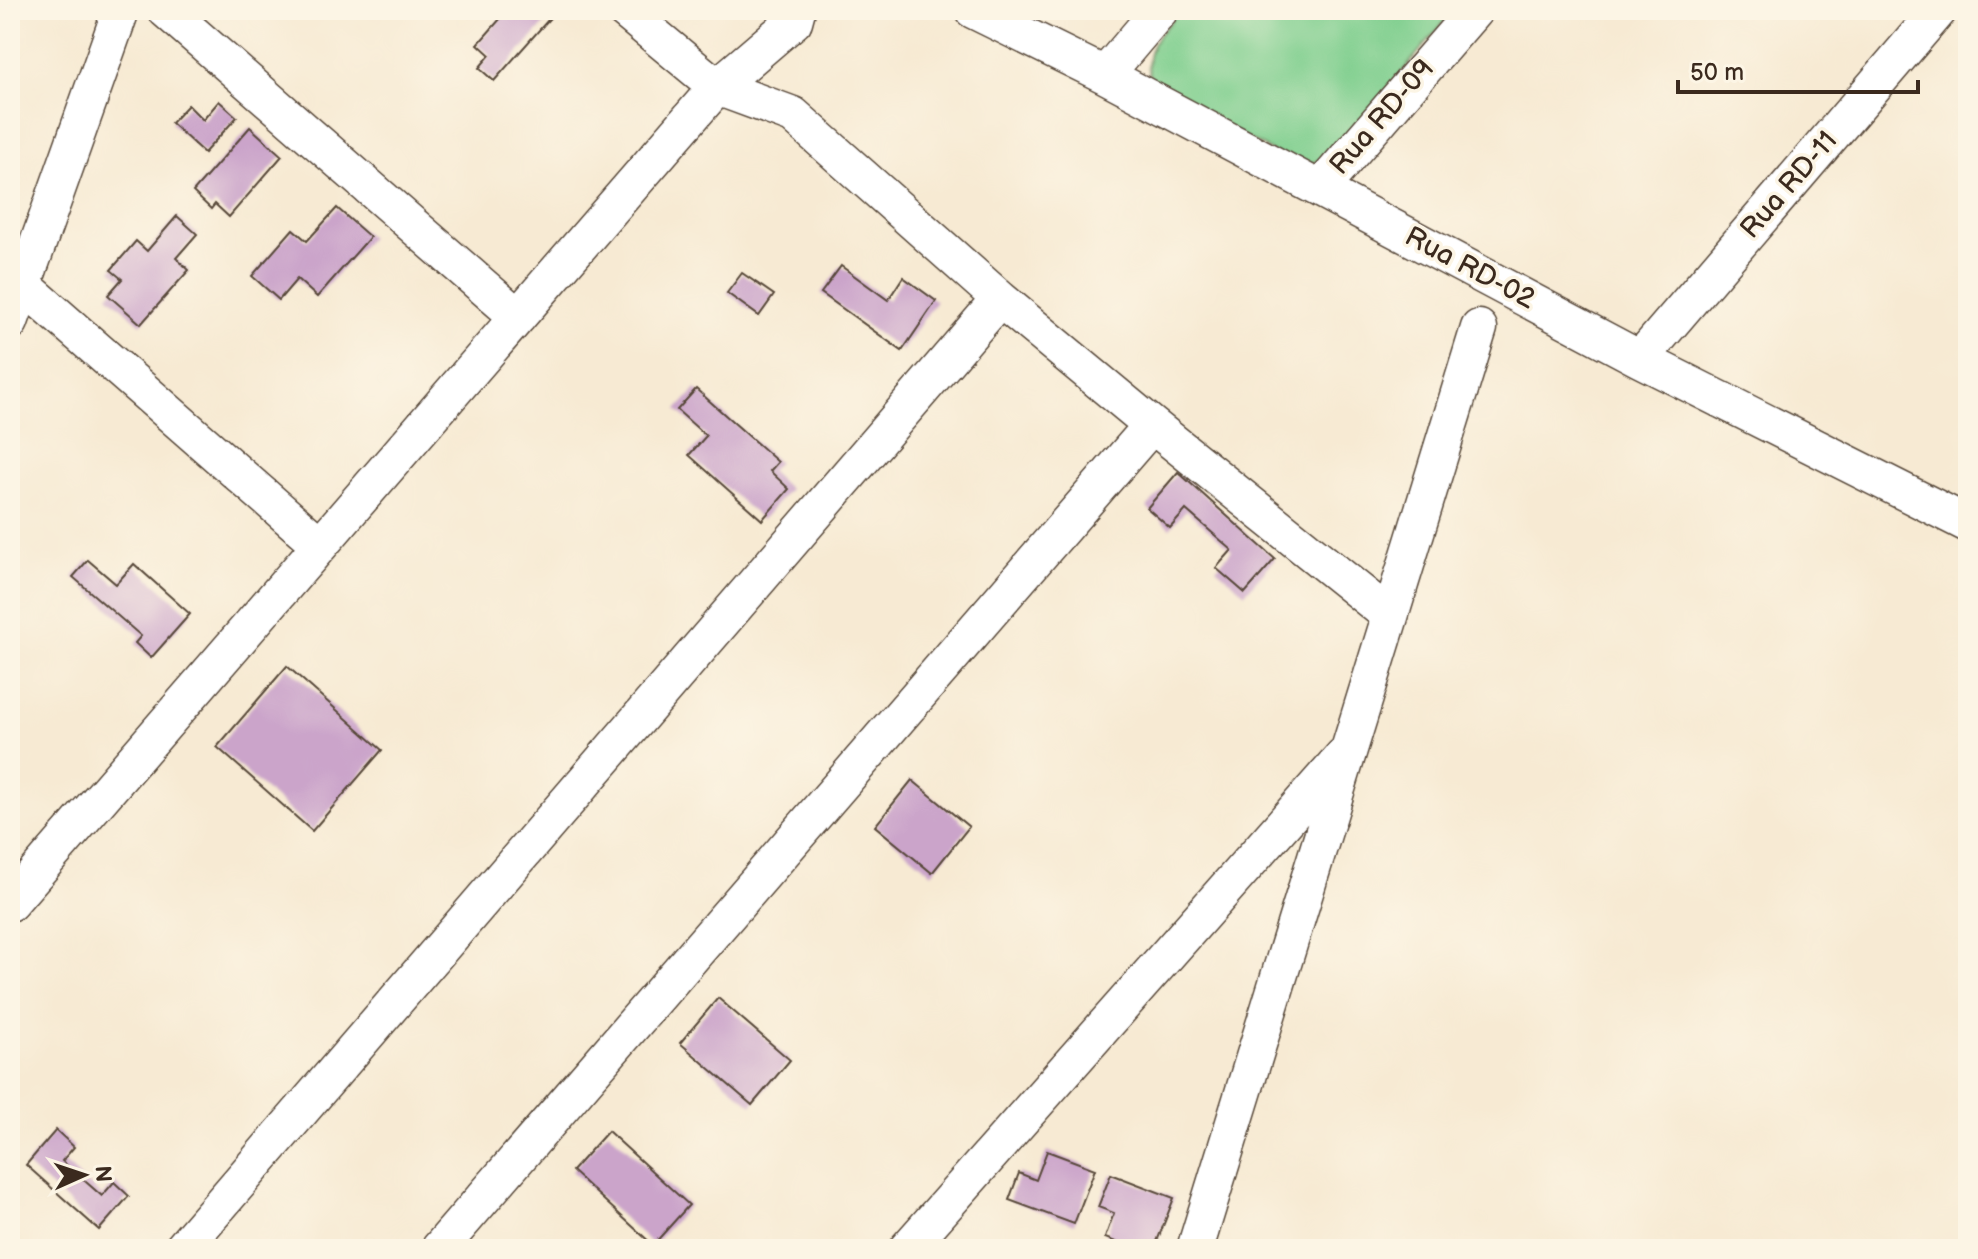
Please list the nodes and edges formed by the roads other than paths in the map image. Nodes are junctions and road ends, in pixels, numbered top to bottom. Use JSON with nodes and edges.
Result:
{"nodes":[{"id":1,"x":121,"y":10,"type":"edge"},
{"id":2,"x":166,"y":10,"type":"edge"},
{"id":3,"x":624,"y":10,"type":"edge"},
{"id":4,"x":797,"y":10,"type":"edge"},
{"id":5,"x":973,"y":10,"type":"edge"},
{"id":6,"x":1160,"y":10,"type":"edge"},
{"id":7,"x":1475,"y":10,"type":"edge"},
{"id":8,"x":1939,"y":10,"type":"edge"},
{"id":9,"x":1105,"y":75,"type":"junction"},
{"id":10,"x":717,"y":87,"type":"junction"},
{"id":11,"x":1320,"y":189,"type":"junction"},
{"id":12,"x":23,"y":285,"type":"junction"},
{"id":13,"x":1000,"y":299,"type":"junction"},
{"id":14,"x":518,"y":317,"type":"junction"},
{"id":15,"x":10,"y":322,"type":"edge"},
{"id":16,"x":1479,"y":328,"type":"dead end"},
{"id":17,"x":1640,"y":359,"type":"junction"},
{"id":18,"x":1152,"y":425,"type":"junction"},
{"id":19,"x":1968,"y":524,"type":"edge"},
{"id":20,"x":320,"y":545,"type":"junction"},
{"id":21,"x":1390,"y":616,"type":"junction"},
{"id":22,"x":1350,"y":747,"type":"junction"},
{"id":23,"x":10,"y":903,"type":"edge"},
{"id":24,"x":182,"y":1249,"type":"edge"},
{"id":25,"x":439,"y":1249,"type":"edge"},
{"id":26,"x":907,"y":1249,"type":"edge"},
{"id":27,"x":1195,"y":1249,"type":"edge"}],
"edges":[{"from":1,"to":12,"type":"street"},
{"from":2,"to":14,"type":"street"},
{"from":3,"to":10,"type":"street"},
{"from":4,"to":10,"type":"street"},
{"from":5,"to":9,"type":"street","name":"Rua RD-02"},
{"from":6,"to":9,"type":"street"},
{"from":7,"to":11,"type":"street","name":"Rua RD-09"},
{"from":8,"to":17,"type":"street","name":"Rua RD-11"},
{"from":9,"to":11,"type":"street","name":"Rua RD-02"},
{"from":10,"to":13,"type":"street"},
{"from":10,"to":14,"type":"street"},
{"from":11,"to":17,"type":"street","name":"Rua RD-02"},
{"from":12,"to":15,"type":"street"},
{"from":12,"to":20,"type":"street"},
{"from":13,"to":18,"type":"street"},
{"from":13,"to":24,"type":"street"},
{"from":14,"to":20,"type":"street"},
{"from":16,"to":21,"type":"street"},
{"from":17,"to":19,"type":"street","name":"Rua RD-02"},
{"from":18,"to":21,"type":"street"},
{"from":18,"to":25,"type":"street"},
{"from":20,"to":23,"type":"street"},
{"from":21,"to":22,"type":"street"},
{"from":22,"to":26,"type":"street"},
{"from":22,"to":27,"type":"street"}]}
